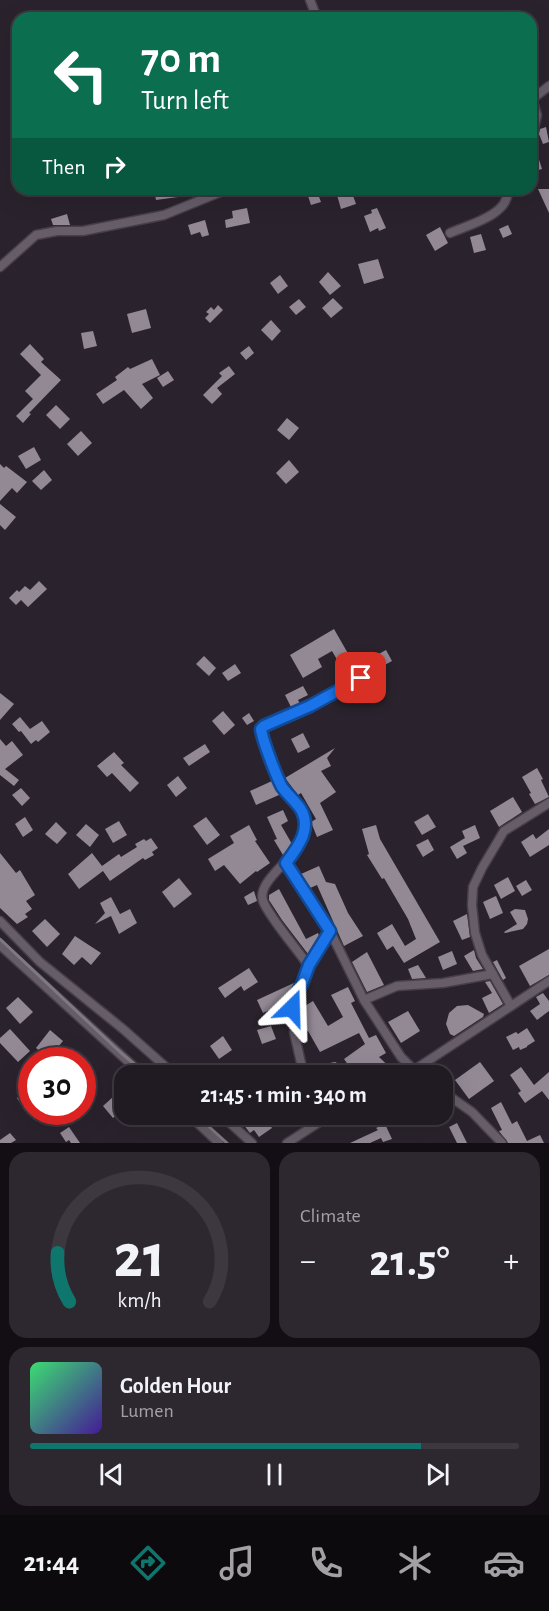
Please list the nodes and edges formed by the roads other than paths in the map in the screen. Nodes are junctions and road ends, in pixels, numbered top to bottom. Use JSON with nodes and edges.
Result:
{"nodes":[{"id":1,"x":213,"y":195,"type":"edge"},
{"id":2,"x":508,"y":195,"type":"edge"},
{"id":3,"x":450,"y":233,"type":"dead end"},
{"id":4,"x":0,"y":267,"type":"edge"},
{"id":5,"x":361,"y":678,"type":"dead end"},
{"id":6,"x":549,"y":803,"type":"edge"},
{"id":7,"x":286,"y":863,"type":"junction"},
{"id":8,"x":0,"y":921,"type":"edge"},
{"id":9,"x":330,"y":931,"type":"junction"},
{"id":10,"x":0,"y":945,"type":"edge"},
{"id":11,"x":309,"y":965,"type":"junction"},
{"id":12,"x":493,"y":975,"type":"junction"},
{"id":13,"x":549,"y":981,"type":"edge"},
{"id":14,"x":364,"y":1000,"type":"junction"},
{"id":15,"x":511,"y":1006,"type":"junction"},
{"id":16,"x":132,"y":1065,"type":"edge"},
{"id":17,"x":164,"y":1065,"type":"edge"},
{"id":18,"x":302,"y":1065,"type":"edge"},
{"id":19,"x":407,"y":1065,"type":"edge"},
{"id":20,"x":426,"y":1065,"type":"edge"},
{"id":21,"x":453,"y":1099,"type":"edge"},
{"id":22,"x":200,"y":1125,"type":"edge"},
{"id":23,"x":232,"y":1125,"type":"edge"},
{"id":24,"x":314,"y":1125,"type":"edge"},
{"id":25,"x":219,"y":1143,"type":"edge"},
{"id":26,"x":252,"y":1143,"type":"edge"},
{"id":27,"x":287,"y":1143,"type":"edge"},
{"id":28,"x":502,"y":1143,"type":"edge"}],
"edges":[{"from":1,"to":4,"type":"street"},
{"from":2,"to":3,"type":"street"},
{"from":5,"to":7,"type":"street"},
{"from":6,"to":12,"type":"street"},
{"from":7,"to":9,"type":"street"},
{"from":7,"to":11,"type":"street"},
{"from":8,"to":17,"type":"street"},
{"from":9,"to":11,"type":"street"},
{"from":9,"to":14,"type":"street"},
{"from":10,"to":16,"type":"street"},
{"from":11,"to":18,"type":"street"},
{"from":12,"to":14,"type":"street"},
{"from":12,"to":15,"type":"street"},
{"from":13,"to":15,"type":"street"},
{"from":14,"to":19,"type":"street"},
{"from":15,"to":20,"type":"street"},
{"from":21,"to":28,"type":"street"},
{"from":22,"to":25,"type":"street"},
{"from":23,"to":26,"type":"street"},
{"from":24,"to":27,"type":"street"}]}
